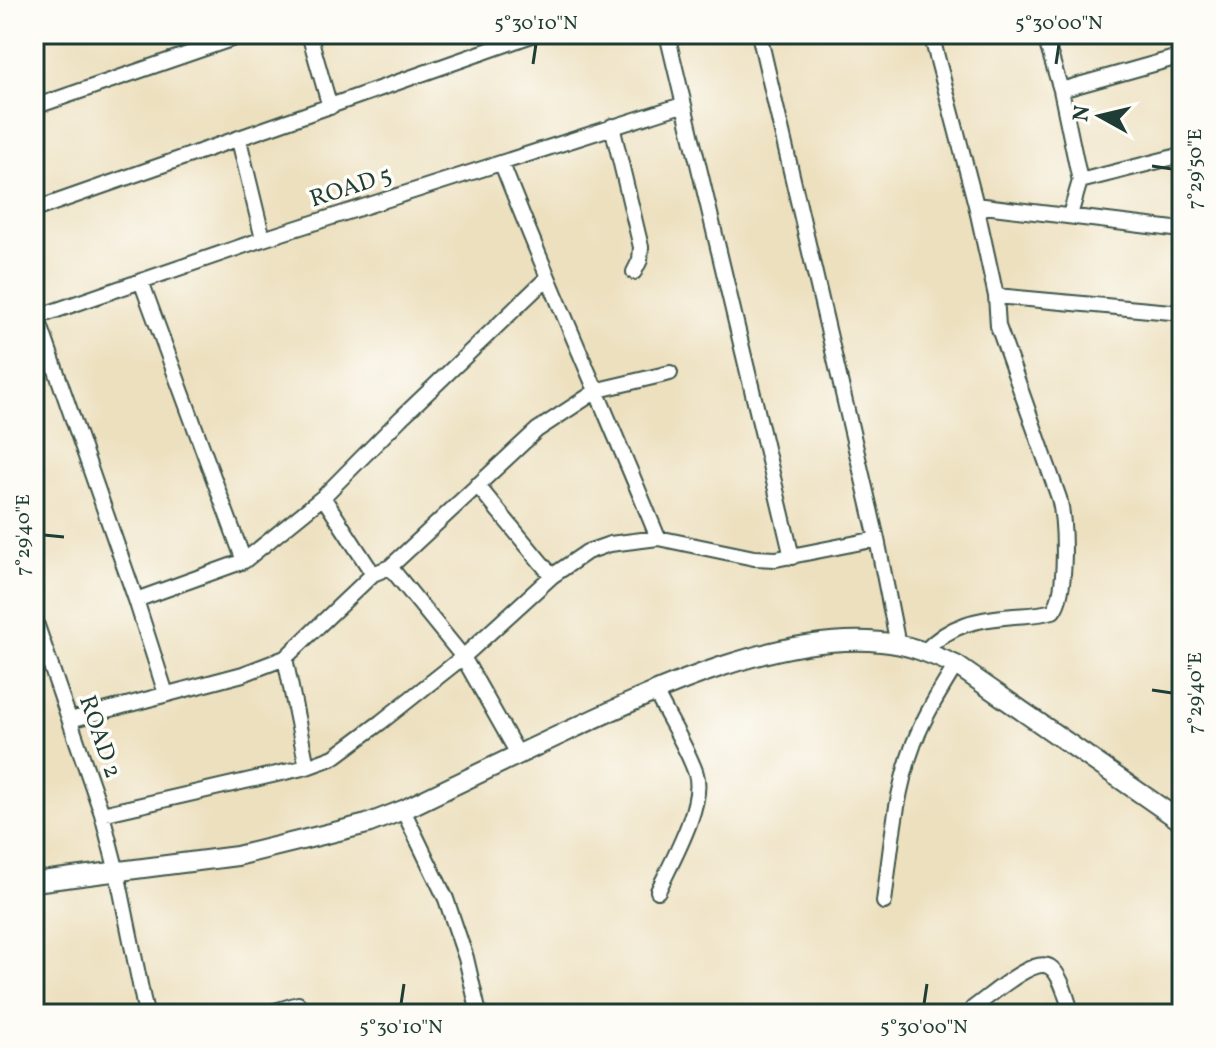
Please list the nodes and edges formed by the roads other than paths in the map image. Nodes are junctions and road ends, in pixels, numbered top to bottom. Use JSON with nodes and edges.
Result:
{"nodes":[{"id":1,"x":246,"y":34,"type":"edge"},
{"id":2,"x":309,"y":34,"type":"edge"},
{"id":3,"x":535,"y":34,"type":"edge"},
{"id":4,"x":667,"y":34,"type":"edge"},
{"id":5,"x":759,"y":34,"type":"edge"},
{"id":6,"x":931,"y":34,"type":"edge"},
{"id":7,"x":1044,"y":34,"type":"edge"},
{"id":8,"x":201,"y":41,"type":"edge"},
{"id":9,"x":1182,"y":56,"type":"edge"},
{"id":10,"x":1061,"y":90,"type":"junction"},
{"id":11,"x":682,"y":105,"type":"junction"},
{"id":12,"x":34,"y":107,"type":"edge"},
{"id":13,"x":330,"y":107,"type":"junction"},
{"id":14,"x":612,"y":126,"type":"junction"},
{"id":15,"x":239,"y":140,"type":"junction"},
{"id":16,"x":1182,"y":155,"type":"edge"},
{"id":17,"x":502,"y":164,"type":"junction"},
{"id":18,"x":1080,"y":181,"type":"junction"},
{"id":19,"x":976,"y":205,"type":"junction"},
{"id":20,"x":34,"y":210,"type":"edge"},
{"id":21,"x":1070,"y":215,"type":"junction"},
{"id":22,"x":1182,"y":230,"type":"edge"},
{"id":23,"x":263,"y":239,"type":"junction"},
{"id":24,"x":634,"y":272,"type":"dead end"},
{"id":25,"x":547,"y":278,"type":"junction"},
{"id":26,"x":141,"y":281,"type":"junction"},
{"id":27,"x":996,"y":296,"type":"junction"},
{"id":28,"x":1182,"y":313,"type":"edge"},
{"id":29,"x":36,"y":317,"type":"edge"},
{"id":30,"x":670,"y":373,"type":"dead end"},
{"id":31,"x":598,"y":390,"type":"junction"},
{"id":32,"x":477,"y":485,"type":"junction"},
{"id":33,"x":323,"y":497,"type":"junction"},
{"id":34,"x":658,"y":538,"type":"junction"},
{"id":35,"x":877,"y":539,"type":"junction"},
{"id":36,"x":792,"y":557,"type":"junction"},
{"id":37,"x":244,"y":561,"type":"junction"},
{"id":38,"x":390,"y":567,"type":"junction"},
{"id":39,"x":373,"y":574,"type":"junction"},
{"id":40,"x":552,"y":576,"type":"junction"},
{"id":41,"x":136,"y":600,"type":"junction"},
{"id":42,"x":34,"y":617,"type":"edge"},
{"id":43,"x":898,"y":645,"type":"junction"},
{"id":44,"x":925,"y":651,"type":"junction"},
{"id":45,"x":463,"y":657,"type":"junction"},
{"id":46,"x":285,"y":658,"type":"junction"},
{"id":47,"x":956,"y":665,"type":"junction"},
{"id":48,"x":655,"y":691,"type":"junction"},
{"id":49,"x":166,"y":694,"type":"junction"},
{"id":50,"x":70,"y":720,"type":"junction"},
{"id":51,"x":518,"y":754,"type":"junction"},
{"id":52,"x":307,"y":767,"type":"junction"},
{"id":53,"x":403,"y":810,"type":"junction"},
{"id":54,"x":102,"y":814,"type":"junction"},
{"id":55,"x":1182,"y":822,"type":"edge"},
{"id":56,"x":117,"y":872,"type":"junction"},
{"id":57,"x":34,"y":882,"type":"edge"},
{"id":58,"x":658,"y":891,"type":"dead end"},
{"id":59,"x":884,"y":902,"type":"dead end"},
{"id":60,"x":298,"y":1004,"type":"dead end"},
{"id":61,"x":973,"y":1008,"type":"dead end"},
{"id":62,"x":140,"y":1013,"type":"edge"},
{"id":63,"x":265,"y":1014,"type":"edge"},
{"id":64,"x":479,"y":1014,"type":"edge"},
{"id":65,"x":1072,"y":1014,"type":"edge"}],
"edges":[{"from":1,"to":8,"type":"street"},
{"from":2,"to":13,"type":"street"},
{"from":3,"to":13,"type":"street"},
{"from":4,"to":11,"type":"street"},
{"from":5,"to":35,"type":"street"},
{"from":6,"to":19,"type":"street"},
{"from":7,"to":10,"type":"street"},
{"from":8,"to":12,"type":"street"},
{"from":9,"to":10,"type":"street"},
{"from":10,"to":18,"type":"street"},
{"from":11,"to":14,"type":"street","name":"ROAD 5"},
{"from":11,"to":36,"type":"street"},
{"from":13,"to":15,"type":"street"},
{"from":14,"to":17,"type":"street","name":"ROAD 5"},
{"from":14,"to":24,"type":"street"},
{"from":15,"to":20,"type":"street"},
{"from":15,"to":23,"type":"street"},
{"from":16,"to":18,"type":"street"},
{"from":17,"to":23,"type":"street","name":"ROAD 5"},
{"from":17,"to":25,"type":"street"},
{"from":18,"to":21,"type":"street"},
{"from":19,"to":21,"type":"street"},
{"from":19,"to":27,"type":"street"},
{"from":21,"to":22,"type":"street"},
{"from":23,"to":26,"type":"street","name":"ROAD 5"},
{"from":25,"to":31,"type":"street"},
{"from":25,"to":33,"type":"street"},
{"from":26,"to":29,"type":"street","name":"ROAD 5"},
{"from":26,"to":37,"type":"street"},
{"from":27,"to":28,"type":"street"},
{"from":27,"to":44,"type":"street"},
{"from":29,"to":41,"type":"street"},
{"from":30,"to":31,"type":"street"},
{"from":31,"to":32,"type":"street"},
{"from":31,"to":34,"type":"street"},
{"from":32,"to":38,"type":"street"},
{"from":32,"to":40,"type":"street"},
{"from":33,"to":37,"type":"street"},
{"from":33,"to":39,"type":"street"},
{"from":34,"to":36,"type":"street"},
{"from":34,"to":40,"type":"street"},
{"from":35,"to":36,"type":"street"},
{"from":35,"to":43,"type":"street"},
{"from":37,"to":41,"type":"street"},
{"from":38,"to":39,"type":"street"},
{"from":38,"to":45,"type":"street"},
{"from":39,"to":46,"type":"street"},
{"from":40,"to":45,"type":"street"},
{"from":41,"to":49,"type":"street"},
{"from":42,"to":50,"type":"street","name":"ROAD 2"},
{"from":43,"to":44,"type":"street"},
{"from":43,"to":48,"type":"street"},
{"from":44,"to":47,"type":"street"},
{"from":45,"to":51,"type":"street"},
{"from":45,"to":52,"type":"street"},
{"from":46,"to":49,"type":"street"},
{"from":46,"to":52,"type":"street"},
{"from":47,"to":55,"type":"street"},
{"from":47,"to":59,"type":"street"},
{"from":48,"to":51,"type":"street"},
{"from":48,"to":58,"type":"street"},
{"from":49,"to":50,"type":"street"},
{"from":50,"to":54,"type":"street","name":"ROAD 2"},
{"from":51,"to":53,"type":"street"},
{"from":52,"to":54,"type":"street"},
{"from":53,"to":56,"type":"street"},
{"from":53,"to":64,"type":"street"},
{"from":54,"to":56,"type":"street","name":"ROAD 2"},
{"from":56,"to":57,"type":"street"},
{"from":56,"to":62,"type":"street","name":"ROAD 2"},
{"from":60,"to":63,"type":"street"},
{"from":61,"to":65,"type":"street"}]}
